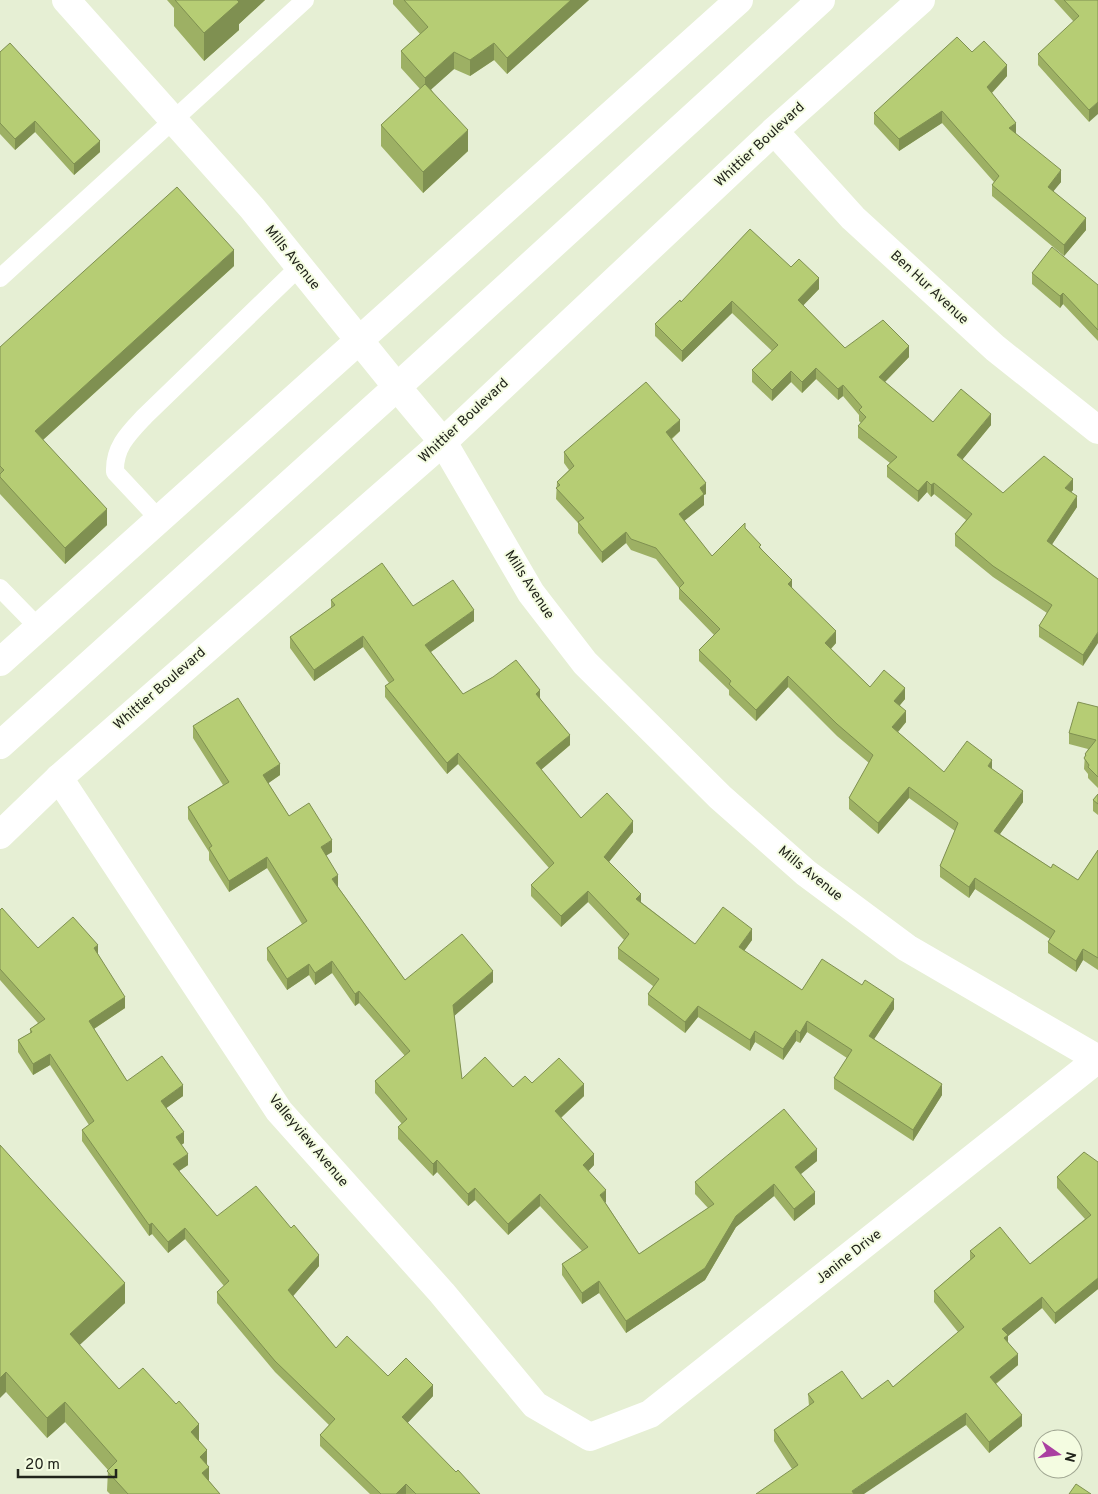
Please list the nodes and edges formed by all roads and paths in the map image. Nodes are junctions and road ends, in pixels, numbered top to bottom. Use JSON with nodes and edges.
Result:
{"nodes":[{"id":1,"x":66,"y":0,"type":"edge"},
{"id":2,"x":305,"y":0,"type":"edge"},
{"id":3,"x":739,"y":0,"type":"edge"},
{"id":4,"x":821,"y":0,"type":"edge"},
{"id":5,"x":921,"y":0,"type":"edge"},
{"id":6,"x":174,"y":121,"type":"junction"},
{"id":7,"x":774,"y":131,"type":"junction"},
{"id":8,"x":299,"y":267,"type":"junction"},
{"id":9,"x":0,"y":278,"type":"edge"},
{"id":10,"x":359,"y":340,"type":"junction"},
{"id":11,"x":397,"y":387,"type":"junction"},
{"id":12,"x":1098,"y":430,"type":"edge"},
{"id":13,"x":443,"y":442,"type":"junction"},
{"id":14,"x":159,"y":519,"type":"junction"},
{"id":15,"x":0,"y":588,"type":"edge"},
{"id":16,"x":38,"y":627,"type":"junction"},
{"id":17,"x":0,"y":662,"type":"edge"},
{"id":18,"x":0,"y":745,"type":"edge"},
{"id":19,"x":59,"y":778,"type":"junction"},
{"id":20,"x":0,"y":835,"type":"edge"},
{"id":21,"x":1098,"y":1059,"type":"edge"},
{"id":22,"x":590,"y":1437,"type":"joint"}],
"edges":[{"from":1,"to":6,"type":"street","name":"Mills Avenue"},
{"from":2,"to":6,"type":"lane"},
{"from":3,"to":10,"type":"street"},
{"from":4,"to":11,"type":"street"},
{"from":5,"to":7,"type":"street","name":"Whittier Boulevard"},
{"from":6,"to":8,"type":"street","name":"Mills Avenue"},
{"from":6,"to":9,"type":"lane"},
{"from":7,"to":12,"type":"street","name":"Ben Hur Avenue"},
{"from":7,"to":13,"type":"street","name":"Whittier Boulevard"},
{"from":8,"to":10,"type":"street","name":"Mills Avenue"},
{"from":8,"to":14,"type":"lane"},
{"from":10,"to":11,"type":"street","name":"Mills Avenue"},
{"from":10,"to":14,"type":"street"},
{"from":11,"to":13,"type":"street","name":"Mills Avenue"},
{"from":11,"to":18,"type":"street"},
{"from":13,"to":19,"type":"street","name":"Whittier Boulevard"},
{"from":13,"to":21,"type":"street","name":"Mills Avenue"},
{"from":14,"to":16,"type":"street"},
{"from":15,"to":16,"type":"lane"},
{"from":16,"to":17,"type":"street"},
{"from":19,"to":20,"type":"street","name":"Whittier Boulevard"},
{"from":19,"to":22,"type":"street","name":"Valleyview Avenue"},
{"from":21,"to":22,"type":"street","name":"Janine Drive"}]}
